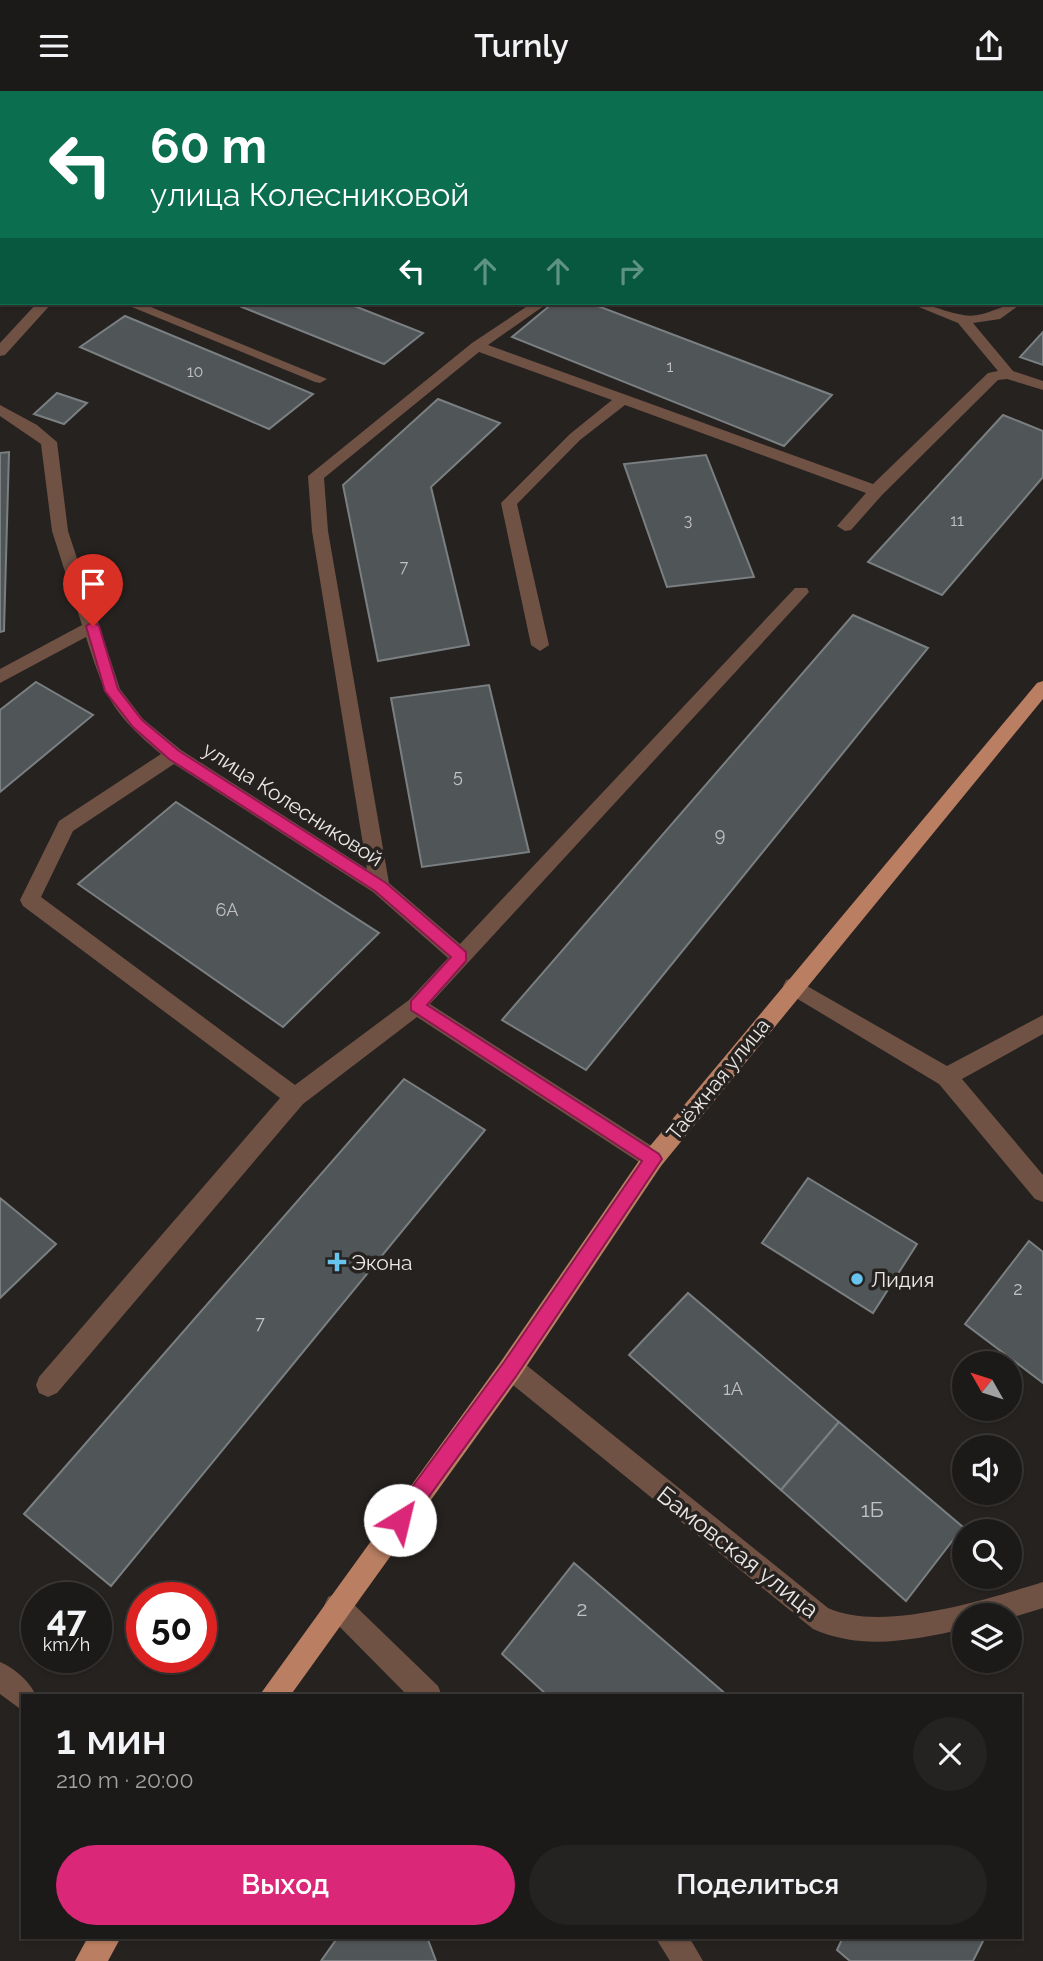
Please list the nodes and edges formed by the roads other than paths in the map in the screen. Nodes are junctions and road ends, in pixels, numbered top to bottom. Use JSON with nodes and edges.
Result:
{"nodes":[{"id":1,"x":43,"y":305,"type":"edge"},
{"id":2,"x":134,"y":305,"type":"edge"},
{"id":3,"x":538,"y":305,"type":"edge"},
{"id":4,"x":922,"y":305,"type":"edge"},
{"id":5,"x":1011,"y":305,"type":"edge"},
{"id":6,"x":963,"y":320,"type":"junction"},
{"id":7,"x":477,"y":346,"type":"junction"},
{"id":8,"x":0,"y":352,"type":"edge"},
{"id":9,"x":1008,"y":374,"type":"junction"},
{"id":10,"x":320,"y":379,"type":"dead end"},
{"id":11,"x":1043,"y":386,"type":"edge"},
{"id":12,"x":625,"y":398,"type":"junction"},
{"id":13,"x":0,"y":410,"type":"edge"},
{"id":14,"x":876,"y":491,"type":"junction"},
{"id":15,"x":845,"y":526,"type":"dead end"},
{"id":16,"x":801,"y":592,"type":"dead end"},
{"id":17,"x":93,"y":626,"type":"junction"},
{"id":18,"x":540,"y":645,"type":"dead end"},
{"id":19,"x":0,"y":677,"type":"edge"},
{"id":20,"x":1043,"y":687,"type":"edge"},
{"id":21,"x":174,"y":755,"type":"junction"},
{"id":22,"x":380,"y":887,"type":"junction"},
{"id":23,"x":461,"y":957,"type":"junction"},
{"id":24,"x":793,"y":986,"type":"junction"},
{"id":25,"x":416,"y":1006,"type":"junction"},
{"id":26,"x":1043,"y":1024,"type":"edge"},
{"id":27,"x":947,"y":1077,"type":"junction"},
{"id":28,"x":295,"y":1097,"type":"junction"},
{"id":29,"x":653,"y":1159,"type":"junction"},
{"id":30,"x":1043,"y":1192,"type":"edge"},
{"id":31,"x":511,"y":1368,"type":"junction"},
{"id":32,"x":48,"y":1384,"type":"dead end"},
{"id":33,"x":1043,"y":1595,"type":"edge"},
{"id":34,"x":337,"y":1606,"type":"junction"},
{"id":35,"x":0,"y":1676,"type":"edge"},
{"id":36,"x":274,"y":1694,"type":"edge"},
{"id":37,"x":426,"y":1694,"type":"edge"},
{"id":38,"x":21,"y":1695,"type":"edge"},
{"id":39,"x":105,"y":1939,"type":"edge"},
{"id":40,"x":672,"y":1939,"type":"edge"},
{"id":41,"x":90,"y":1961,"type":"edge"},
{"id":42,"x":688,"y":1961,"type":"edge"}],
"edges":[{"from":1,"to":8,"type":"street"},
{"from":2,"to":10,"type":"street"},
{"from":3,"to":7,"type":"street"},
{"from":4,"to":6,"type":"street"},
{"from":5,"to":6,"type":"street"},
{"from":6,"to":9,"type":"street"},
{"from":7,"to":12,"type":"street"},
{"from":7,"to":22,"type":"street"},
{"from":9,"to":11,"type":"street"},
{"from":9,"to":14,"type":"street"},
{"from":12,"to":14,"type":"street"},
{"from":12,"to":18,"type":"street"},
{"from":13,"to":17,"type":"street","name":"улица Колесниковой"},
{"from":14,"to":15,"type":"street"},
{"from":16,"to":23,"type":"street"},
{"from":17,"to":19,"type":"street"},
{"from":17,"to":21,"type":"street","name":"улица Колесниковой"},
{"from":20,"to":24,"type":"main road","name":"Таёжная улица"},
{"from":21,"to":22,"type":"street","name":"улица Колесниковой"},
{"from":21,"to":28,"type":"street"},
{"from":22,"to":23,"type":"street","name":"улица Колесниковой"},
{"from":23,"to":25,"type":"street"},
{"from":24,"to":27,"type":"street"},
{"from":24,"to":29,"type":"main road","name":"Таёжная улица"},
{"from":25,"to":28,"type":"street"},
{"from":25,"to":29,"type":"street"},
{"from":26,"to":27,"type":"street"},
{"from":27,"to":30,"type":"street"},
{"from":28,"to":32,"type":"street"},
{"from":29,"to":31,"type":"main road","name":"Таёжная улица"},
{"from":31,"to":33,"type":"street","name":"Бамовская улица"},
{"from":31,"to":34,"type":"main road","name":"Таёжная улица"},
{"from":34,"to":36,"type":"main road","name":"Таёжная улица"},
{"from":34,"to":37,"type":"street"},
{"from":35,"to":38,"type":"street"},
{"from":39,"to":41,"type":"main road"},
{"from":40,"to":42,"type":"street"}]}
